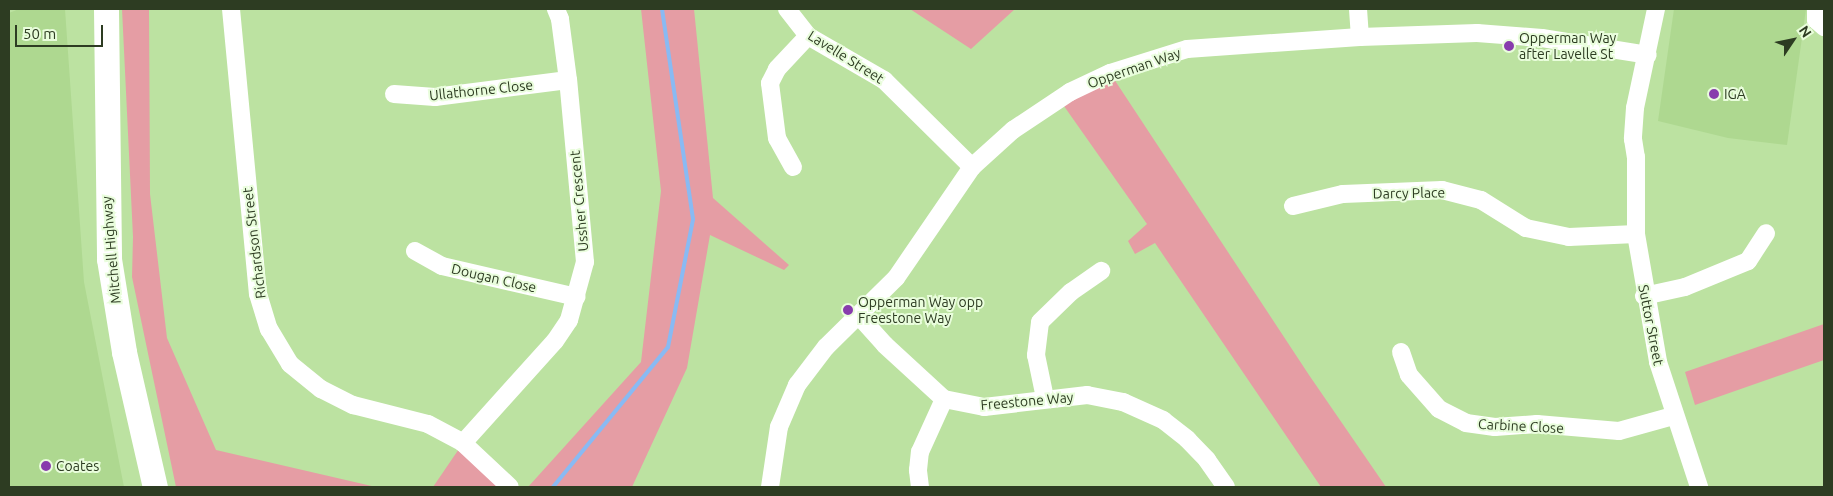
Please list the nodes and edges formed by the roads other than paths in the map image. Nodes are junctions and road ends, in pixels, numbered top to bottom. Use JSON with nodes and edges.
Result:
{"nodes":[{"id":1,"x":106,"y":9,"type":"edge"},
{"id":2,"x":231,"y":9,"type":"edge"},
{"id":3,"x":556,"y":9,"type":"edge"},
{"id":4,"x":787,"y":9,"type":"edge"},
{"id":5,"x":1358,"y":9,"type":"edge"},
{"id":6,"x":1656,"y":9,"type":"edge"},
{"id":7,"x":1816,"y":9,"type":"edge"},
{"id":8,"x":1824,"y":27,"type":"edge"},
{"id":9,"x":808,"y":36,"type":"junction"},
{"id":10,"x":1360,"y":37,"type":"junction"},
{"id":11,"x":1648,"y":56,"type":"junction"},
{"id":12,"x":568,"y":80,"type":"junction"},
{"id":13,"x":394,"y":94,"type":"dead end"},
{"id":14,"x":792,"y":167,"type":"dead end"},
{"id":15,"x":972,"y":167,"type":"junction"},
{"id":16,"x":1293,"y":206,"type":"dead end"},
{"id":17,"x":1766,"y":233,"type":"dead end"},
{"id":18,"x":1636,"y":234,"type":"junction"},
{"id":19,"x":415,"y":251,"type":"dead end"},
{"id":20,"x":1101,"y":271,"type":"dead end"},
{"id":21,"x":1644,"y":296,"type":"junction"},
{"id":22,"x":576,"y":297,"type":"junction"},
{"id":23,"x":860,"y":316,"type":"junction"},
{"id":24,"x":1401,"y":352,"type":"dead end"},
{"id":25,"x":1045,"y":398,"type":"junction"},
{"id":26,"x":944,"y":399,"type":"junction"},
{"id":27,"x":1673,"y":416,"type":"junction"},
{"id":28,"x":463,"y":443,"type":"junction"},
{"id":29,"x":156,"y":487,"type":"edge"},
{"id":30,"x":510,"y":487,"type":"edge"},
{"id":31,"x":770,"y":487,"type":"edge"},
{"id":32,"x":920,"y":487,"type":"edge"},
{"id":33,"x":1226,"y":487,"type":"edge"},
{"id":34,"x":1698,"y":487,"type":"edge"}],
"edges":[{"from":1,"to":29,"type":"highway","name":"Mitchell Highway"},
{"from":2,"to":28,"type":"street","name":"Richardson Street"},
{"from":3,"to":12,"type":"street","name":"Ussher Crescent"},
{"from":4,"to":9,"type":"street","name":"Lavelle Street"},
{"from":5,"to":10,"type":"street"},
{"from":6,"to":11,"type":"street","name":"Suttor Street"},
{"from":7,"to":8,"type":"street"},
{"from":9,"to":14,"type":"street"},
{"from":9,"to":15,"type":"street","name":"Lavelle Street"},
{"from":10,"to":11,"type":"street","name":"Opperman Way"},
{"from":10,"to":15,"type":"street","name":"Opperman Way"},
{"from":11,"to":18,"type":"street","name":"Suttor Street"},
{"from":12,"to":13,"type":"street","name":"Ullathorne Close"},
{"from":12,"to":22,"type":"street","name":"Ussher Crescent"},
{"from":15,"to":23,"type":"street","name":"Opperman Way"},
{"from":16,"to":18,"type":"street","name":"Darcy Place"},
{"from":17,"to":21,"type":"street"},
{"from":18,"to":21,"type":"street","name":"Suttor Street"},
{"from":19,"to":22,"type":"street","name":"Dougan Close"},
{"from":20,"to":25,"type":"street"},
{"from":21,"to":27,"type":"street","name":"Suttor Street"},
{"from":22,"to":28,"type":"street","name":"Ussher Crescent"},
{"from":23,"to":26,"type":"street","name":"Freestone Way"},
{"from":23,"to":31,"type":"street","name":"Opperman Way"},
{"from":24,"to":27,"type":"street","name":"Carbine Close"},
{"from":25,"to":26,"type":"street","name":"Freestone Way"},
{"from":25,"to":33,"type":"street","name":"Freestone Way"},
{"from":26,"to":32,"type":"street"},
{"from":27,"to":34,"type":"street","name":"Suttor Street"},
{"from":28,"to":30,"type":"street","name":"Richardson Street"}]}
